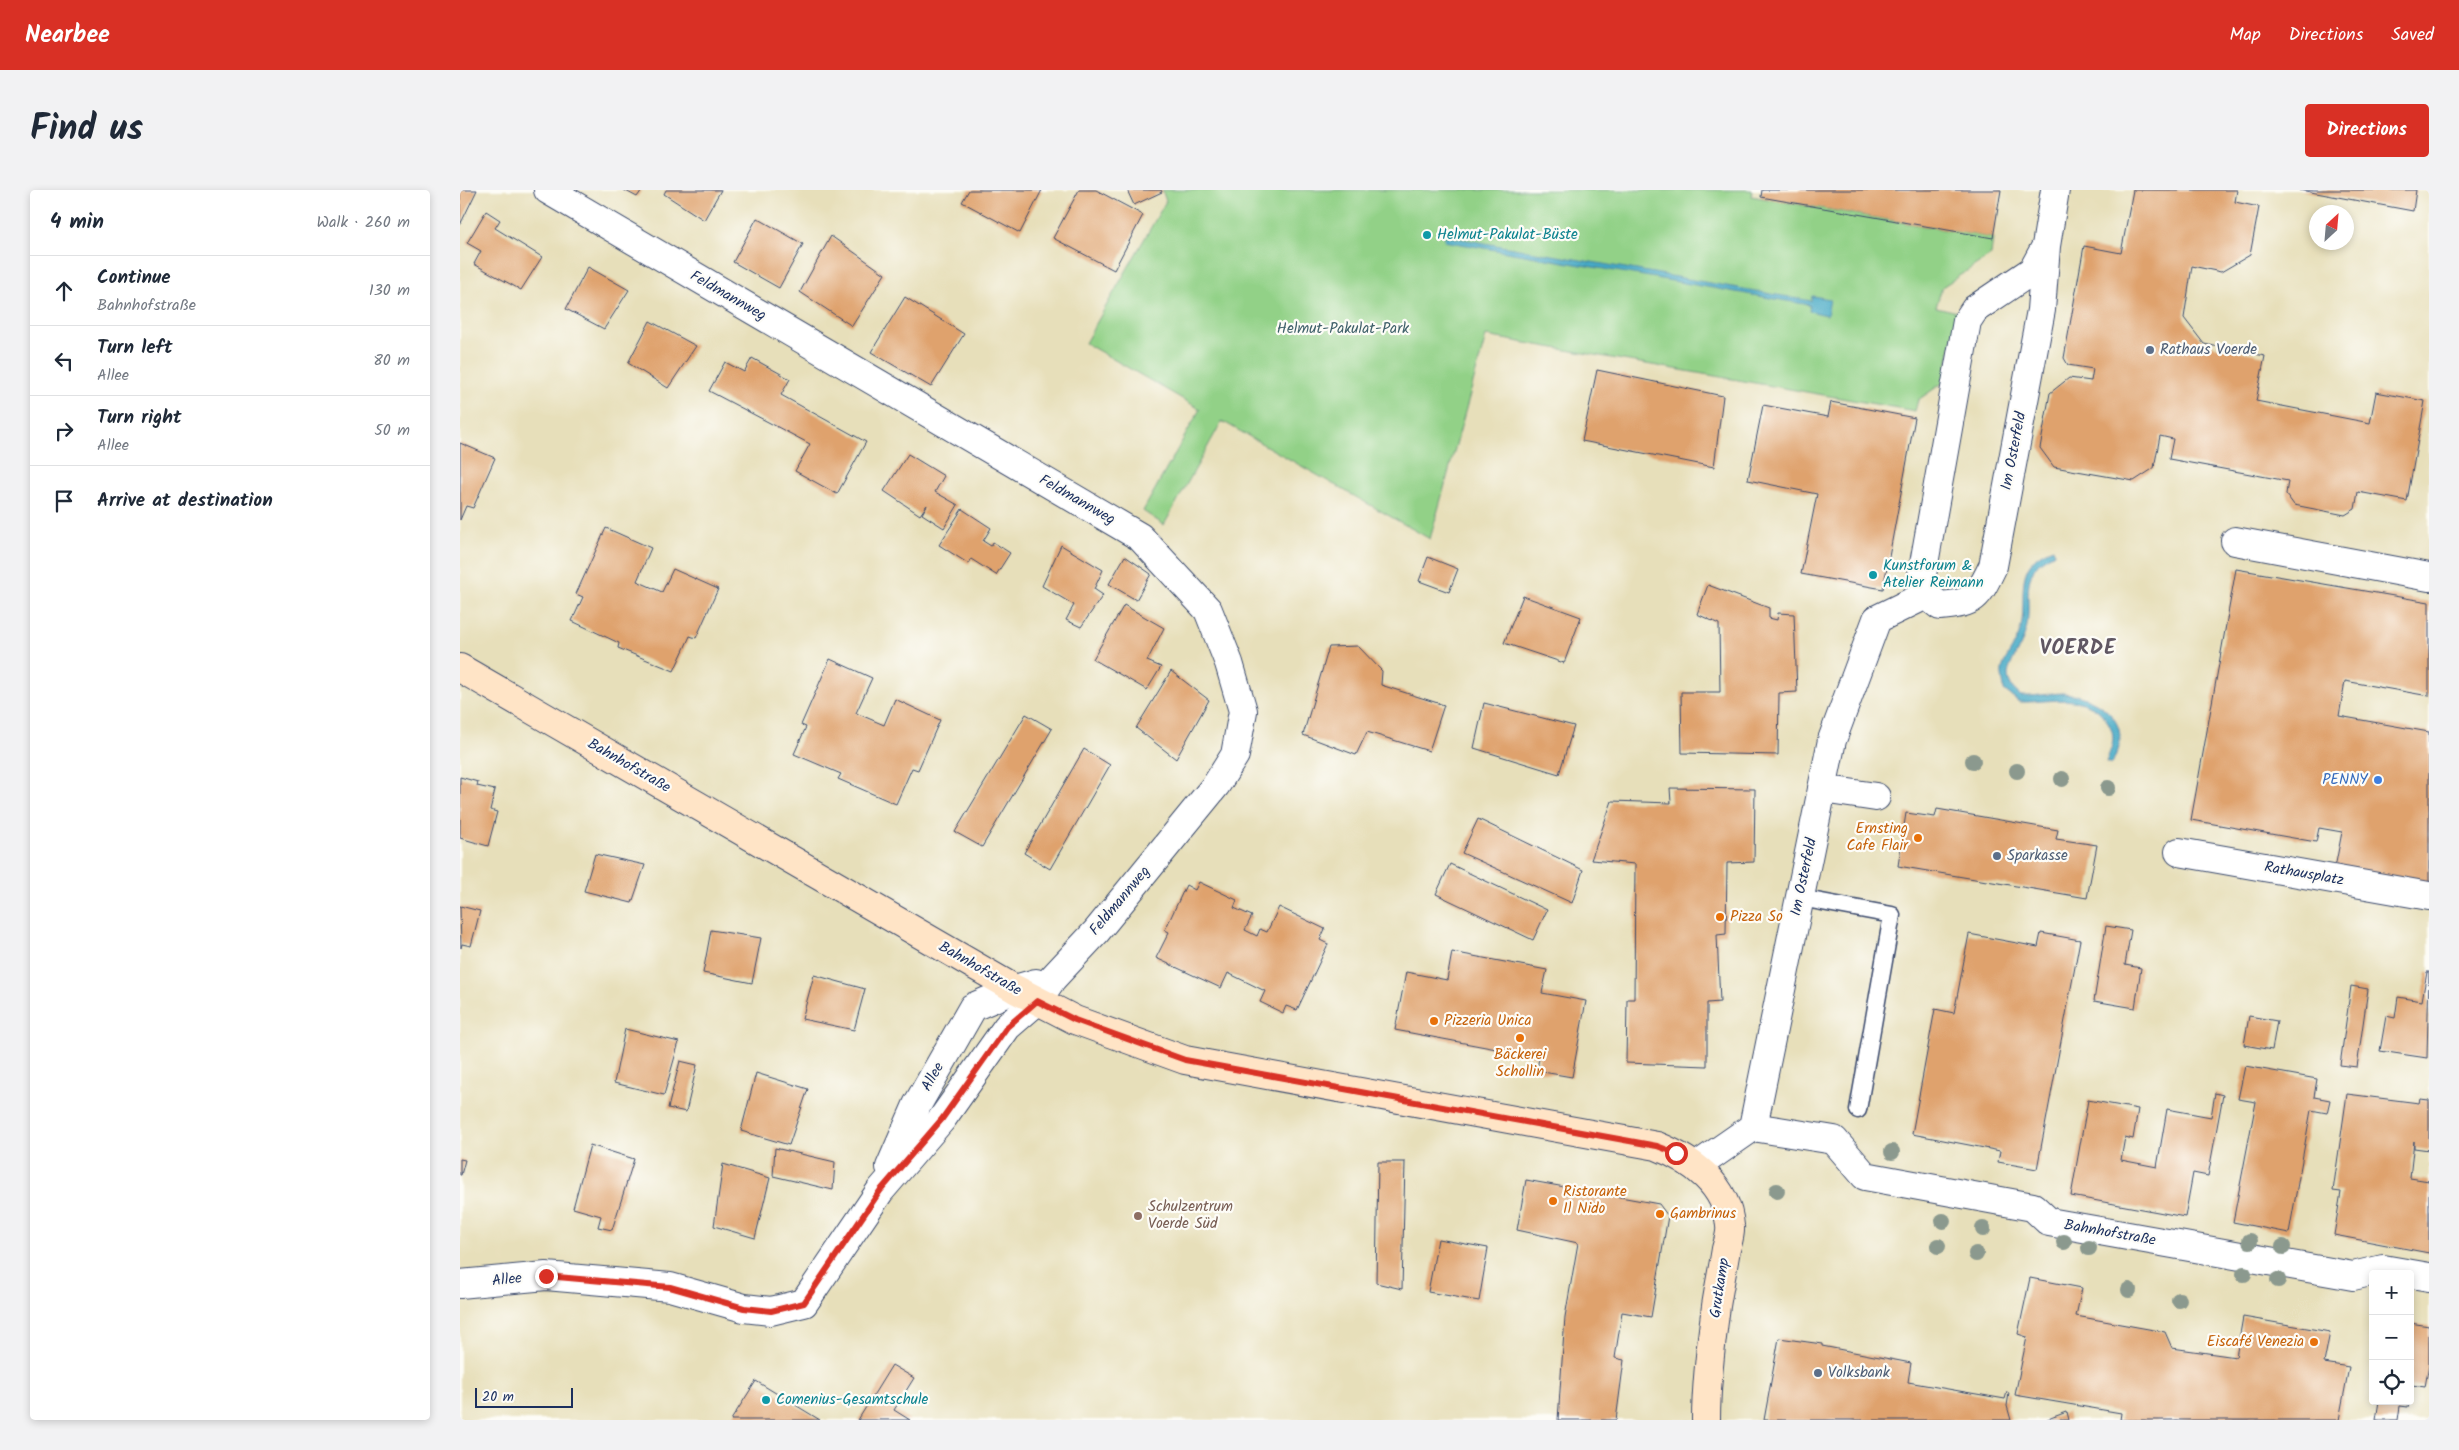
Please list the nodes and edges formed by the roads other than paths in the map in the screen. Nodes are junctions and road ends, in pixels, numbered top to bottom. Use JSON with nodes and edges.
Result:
{"nodes":[{"id":1,"x":548,"y":190,"type":"edge"},
{"id":2,"x":2055,"y":190,"type":"edge"},
{"id":3,"x":2046,"y":246,"type":"junction"},
{"id":4,"x":2235,"y":541,"type":"dead end"},
{"id":5,"x":2429,"y":578,"type":"edge"},
{"id":6,"x":1926,"y":595,"type":"junction"},
{"id":7,"x":460,"y":668,"type":"edge"},
{"id":8,"x":1822,"y":789,"type":"junction"},
{"id":9,"x":1876,"y":797,"type":"dead end"},
{"id":10,"x":2180,"y":852,"type":"dead end"},
{"id":11,"x":2429,"y":896,"type":"edge"},
{"id":12,"x":1800,"y":898,"type":"junction"},
{"id":13,"x":1026,"y":995,"type":"junction"},
{"id":14,"x":1858,"y":1110,"type":"dead end"},
{"id":15,"x":1753,"y":1127,"type":"junction"},
{"id":16,"x":1697,"y":1166,"type":"junction"},
{"id":17,"x":880,"y":1191,"type":"junction"},
{"id":18,"x":2429,"y":1277,"type":"edge"},
{"id":19,"x":460,"y":1284,"type":"edge"},
{"id":20,"x":1706,"y":1420,"type":"edge"}],
"edges":[{"from":1,"to":13,"type":"street","name":"Feldmannweg"},
{"from":2,"to":3,"type":"street","name":"Im Osterfeld"},
{"from":3,"to":6,"type":"street","name":"Im Osterfeld"},
{"from":3,"to":6,"type":"street","name":"Im Osterfeld"},
{"from":4,"to":5,"type":"street"},
{"from":6,"to":8,"type":"street","name":"Im Osterfeld"},
{"from":7,"to":13,"type":"street","name":"Bahnhofstraße"},
{"from":8,"to":9,"type":"street"},
{"from":8,"to":12,"type":"street","name":"Im Osterfeld"},
{"from":10,"to":11,"type":"street","name":"Rathausplatz"},
{"from":12,"to":14,"type":"lane"},
{"from":12,"to":15,"type":"street","name":"Im Osterfeld"},
{"from":13,"to":16,"type":"street","name":"Bahnhofstraße"},
{"from":13,"to":17,"type":"street","name":"Allee"},
{"from":13,"to":17,"type":"street","name":"Allee"},
{"from":15,"to":16,"type":"street"},
{"from":15,"to":18,"type":"street","name":"Bahnhofstraße"},
{"from":16,"to":20,"type":"street","name":"Grutkamp"},
{"from":17,"to":19,"type":"street","name":"Allee"}]}
